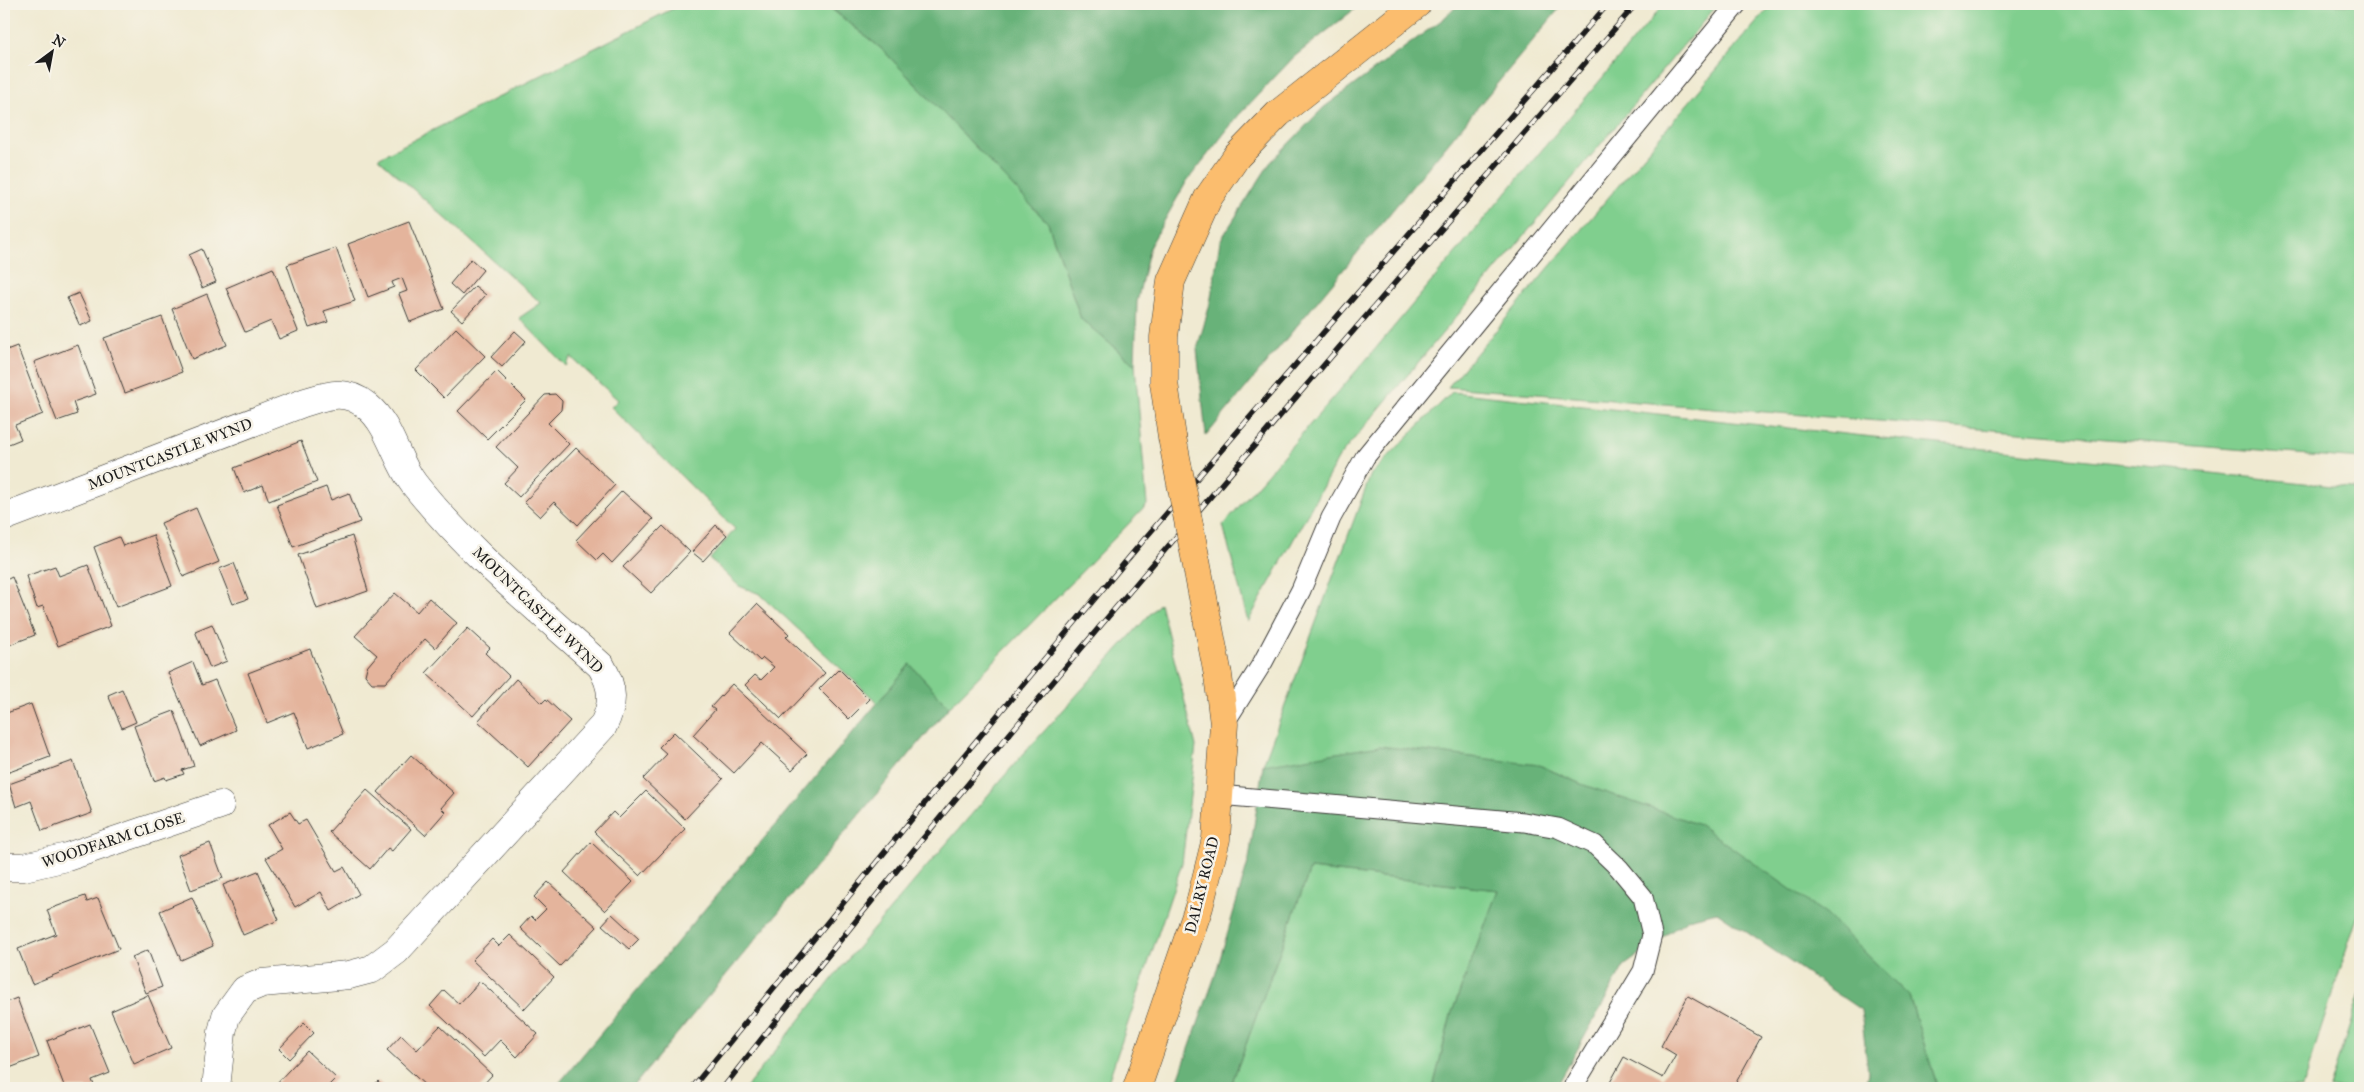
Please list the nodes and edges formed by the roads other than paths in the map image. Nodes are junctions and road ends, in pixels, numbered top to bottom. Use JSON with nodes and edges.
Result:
{"nodes":[{"id":1,"x":1417,"y":4,"type":"edge"},
{"id":2,"x":1737,"y":4,"type":"edge"},
{"id":3,"x":4,"y":517,"type":"edge"},
{"id":4,"x":1224,"y":724,"type":"junction"},
{"id":5,"x":1219,"y":795,"type":"junction"},
{"id":6,"x":220,"y":805,"type":"dead end"},
{"id":7,"x":4,"y":867,"type":"edge"},
{"id":8,"x":1574,"y":1085,"type":"dead end"},
{"id":9,"x":216,"y":1088,"type":"edge"},
{"id":10,"x":1137,"y":1088,"type":"edge"}],
"edges":[{"from":1,"to":4,"type":"highway","name":"DALRY ROAD","bridge":true},
{"from":2,"to":4,"type":"lane"},
{"from":3,"to":9,"type":"street","name":"MOUNTCASTLE WYND"},
{"from":4,"to":5,"type":"highway","name":"DALRY ROAD"},
{"from":5,"to":8,"type":"lane"},
{"from":5,"to":10,"type":"highway","name":"DALRY ROAD"},
{"from":6,"to":7,"type":"street","name":"WOODFARM CLOSE"}]}
